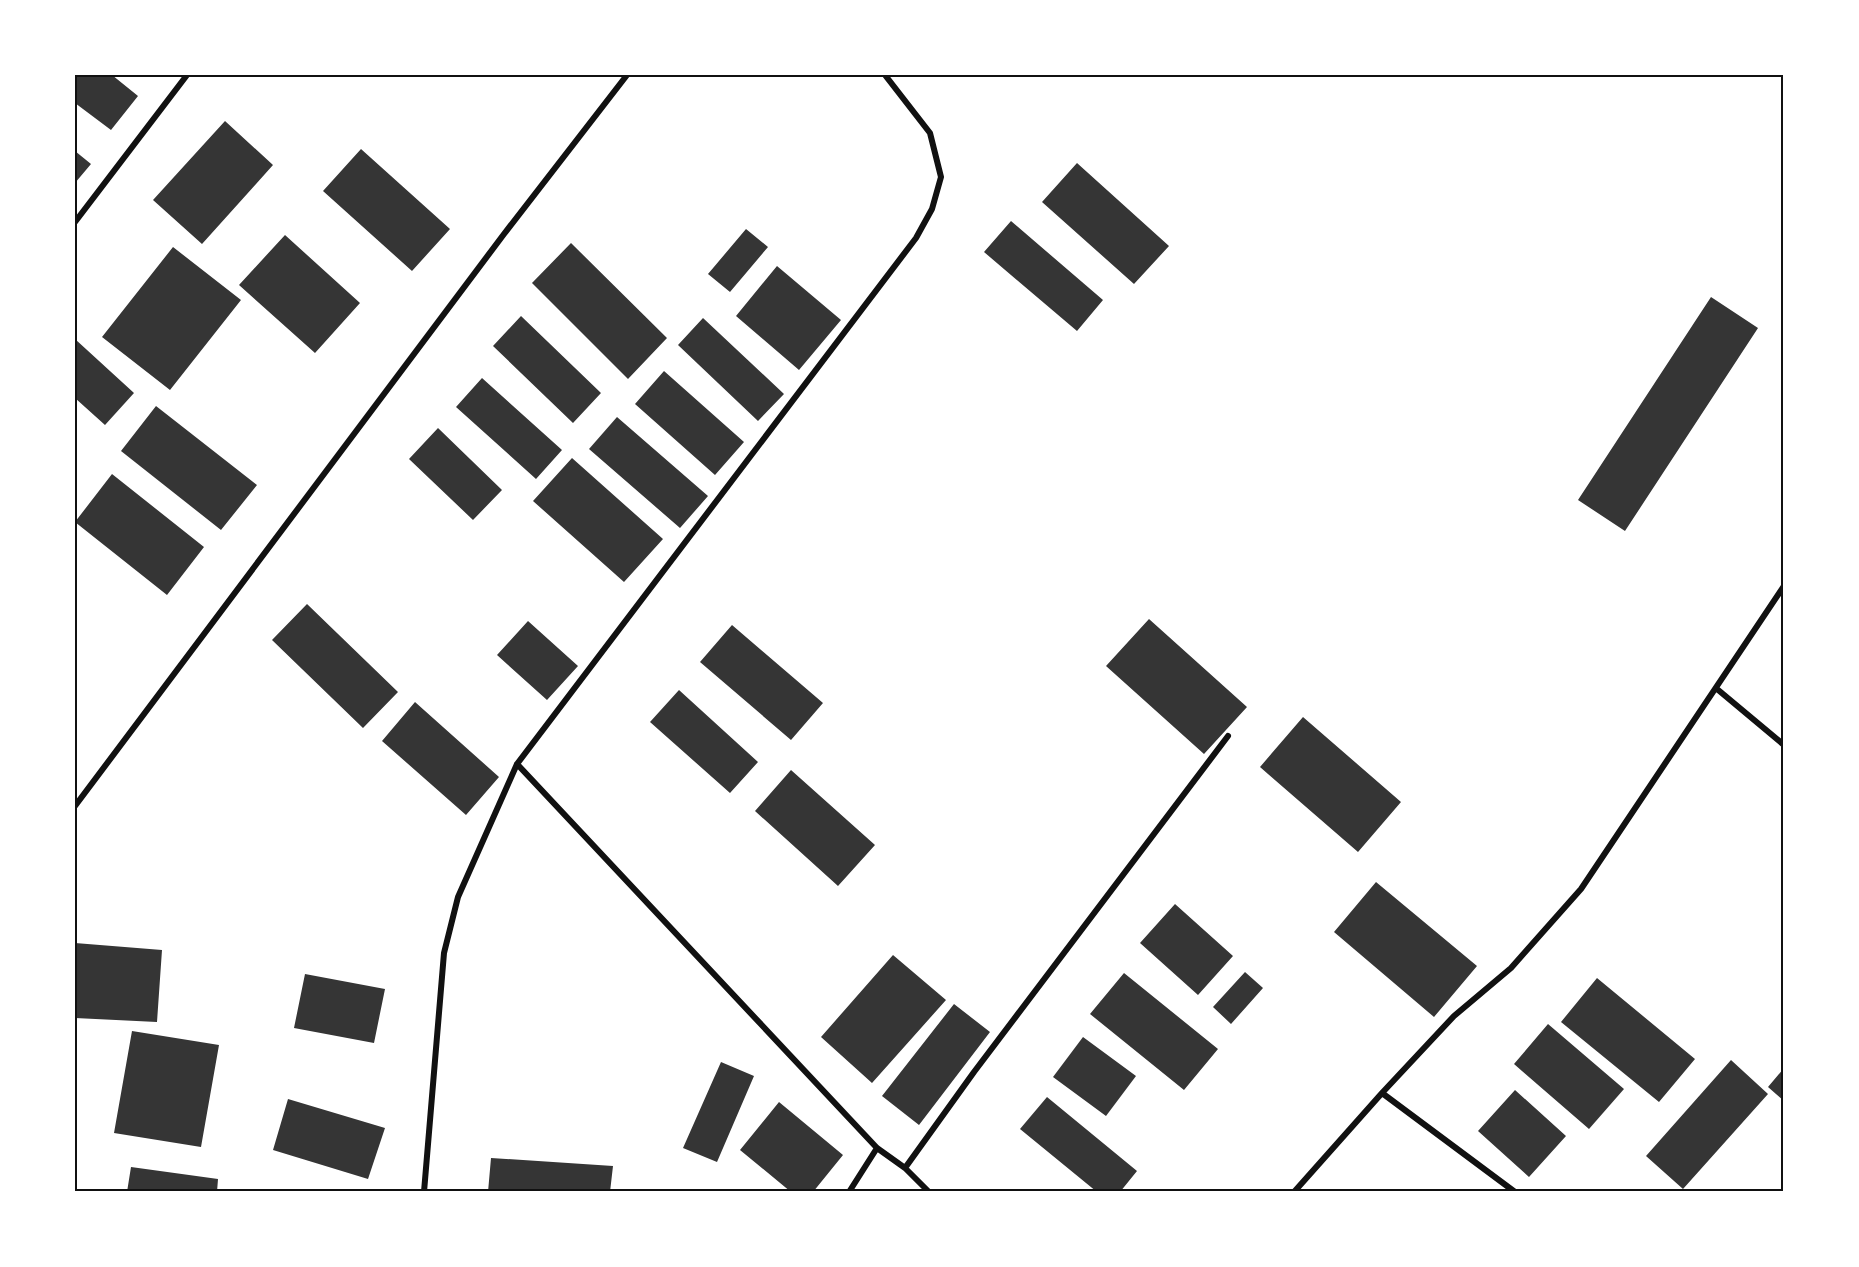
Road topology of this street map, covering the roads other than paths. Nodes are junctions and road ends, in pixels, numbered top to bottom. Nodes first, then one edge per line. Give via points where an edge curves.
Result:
1 (187, 75) edge
2 (627, 75) edge
3 (885, 75) edge
4 (75, 222) edge
5 (1784, 586) edge
6 (1717, 689) junction
7 (1227, 736) dead end
8 (1784, 745) edge
9 (517, 764) junction
10 (75, 806) edge
11 (1382, 1093) junction
12 (877, 1148) junction
13 (905, 1168) junction
14 (424, 1192) edge
15 (849, 1192) edge
16 (929, 1192) edge
17 (1294, 1192) edge
18 (1515, 1192) edge

1 - 4 street
2 - 10 street
3 - 9 street via 930,133 941,177 932,210 909,248
5 - 6 street
6 - 8 street
6 - 11 street via 1581,890 1511,968 1454,1016
7 - 13 street
9 - 12 street
9 - 14 street via 458,897 444,953
11 - 17 street
11 - 18 street
12 - 13 street
12 - 15 street
13 - 16 street

